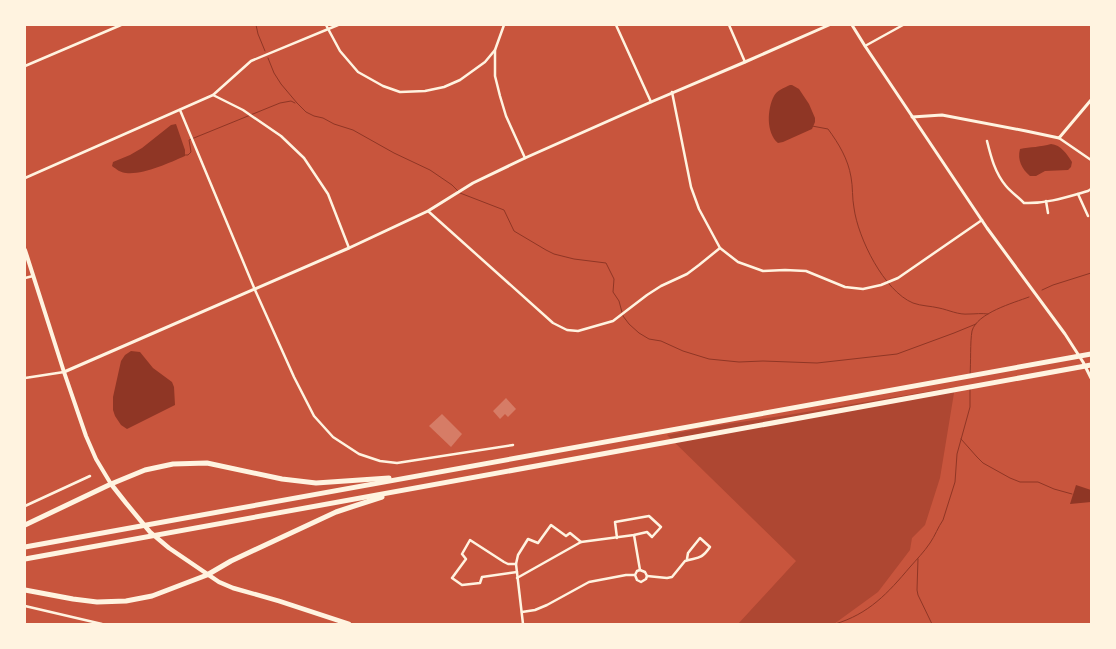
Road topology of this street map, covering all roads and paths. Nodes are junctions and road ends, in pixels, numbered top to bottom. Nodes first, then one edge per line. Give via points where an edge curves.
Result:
1 (121, 25) edge
2 (326, 25) edge
3 (338, 25) edge
4 (504, 25) edge
5 (616, 25) edge
6 (729, 25) edge
7 (829, 25) edge
8 (852, 25) edge
9 (902, 25) edge
10 (328, 30) junction
11 (865, 46) junction
12 (495, 50) junction
13 (745, 62) junction
14 (25, 66) edge
15 (672, 92) junction
16 (213, 95) junction
17 (1091, 100) edge
18 (651, 102) junction
19 (180, 110) junction
20 (912, 117) junction
21 (1058, 138) junction
22 (987, 141) dead end
23 (525, 158) junction
24 (1091, 160) edge
25 (25, 178) edge
26 (1091, 189) edge
27 (1078, 194) junction
28 (1046, 201) junction
29 (428, 211) junction
30 (1048, 213) dead end
31 (1088, 216) dead end
32 (982, 220) junction
33 (349, 248) junction
34 (720, 248) junction
35 (25, 250) edge
36 (33, 276) junction
37 (25, 278) edge
38 (255, 290) junction
39 (1091, 354) edge
40 (1091, 366) edge
41 (64, 372) junction
42 (25, 378) edge
43 (1091, 378) edge
44 (513, 445) dead end
45 (90, 476) dead end
46 (417, 476) junction
47 (111, 484) junction
48 (404, 491) junction
49 (25, 506) edge
50 (25, 525) edge
51 (634, 535) junction
52 (617, 538) junction
53 (581, 542) junction
54 (25, 547) edge
55 (25, 559) edge
56 (687, 559) junction
57 (516, 564) junction
58 (640, 570) junction
59 (516, 572) junction
60 (207, 575) junction
61 (635, 575) junction
62 (647, 576) junction
63 (517, 578) junction
64 (25, 590) edge
65 (25, 606) edge
66 (522, 612) junction
67 (91, 623) edge
68 (102, 624) edge
69 (349, 624) edge
70 (523, 624) edge

1 - 14 street
2 - 10 street
3 - 10 street
4 - 12 street
5 - 18 street
6 - 13 street
7 - 13 street
8 - 11 street
9 - 11 street
10 - 12 street via 358,72 400,92 425,91 460,80 485,62
10 - 16 street via 251,62
11 - 20 street
12 - 23 street via 495,76 500,96
13 - 15 street
15 - 18 street
15 - 34 street via 691,187
16 - 19 street
16 - 33 street via 243,110 281,136 304,158 328,194
17 - 21 street
18 - 23 street
19 - 25 street
19 - 38 street
20 - 21 street via 942,115
20 - 32 street
21 - 24 street
22 - 28 street via 997,173 1005,185 1024,203
23 - 29 street via 472,183
26 - 27 street
27 - 28 street
27 - 31 street
28 - 30 street
29 - 33 street
29 - 34 street via 553,323 566,330 578,331 613,321 661,286 699,266
32 - 34 street via 898,278 862,290 845,288 806,272 763,271 738,262
32 - 43 street via 1065,334
33 - 38 street
35 - 36 main road
36 - 37 street
36 - 41 main road
38 - 41 street
38 - 44 street via 314,416 334,437 359,454 396,462
39 - 46 highway
40 - 48 highway
41 - 42 street
41 - 47 main road via 86,436
45 - 49 street
46 - 47 highway via 316,483 208,463 173,464 145,470
46 - 54 highway
47 - 50 highway
47 - 60 main road via 150,532
48 - 55 highway
48 - 60 highway via 336,512
51 - 52 street
51 - 52 street via 647,532 652,537 661,527 649,516 615,522
51 - 58 street
52 - 53 street
53 - 57 street via 551,525 538,544 528,539
53 - 63 street
56 - 56 street via 696,559 710,547 700,538 688,552
56 - 62 street via 672,577
57 - 59 street
57 - 59 street via 504,562 470,540 462,554 466,559 452,578 462,585 480,582 482,577
58 - 61 street
58 - 62 street
59 - 63 street
60 - 64 highway via 152,596 126,601 97,602
60 - 69 main road via 232,588
61 - 62 street via 640,582
61 - 66 street via 589,582 547,605
63 - 66 street
65 - 67 street
66 - 70 street
67 - 68 street

